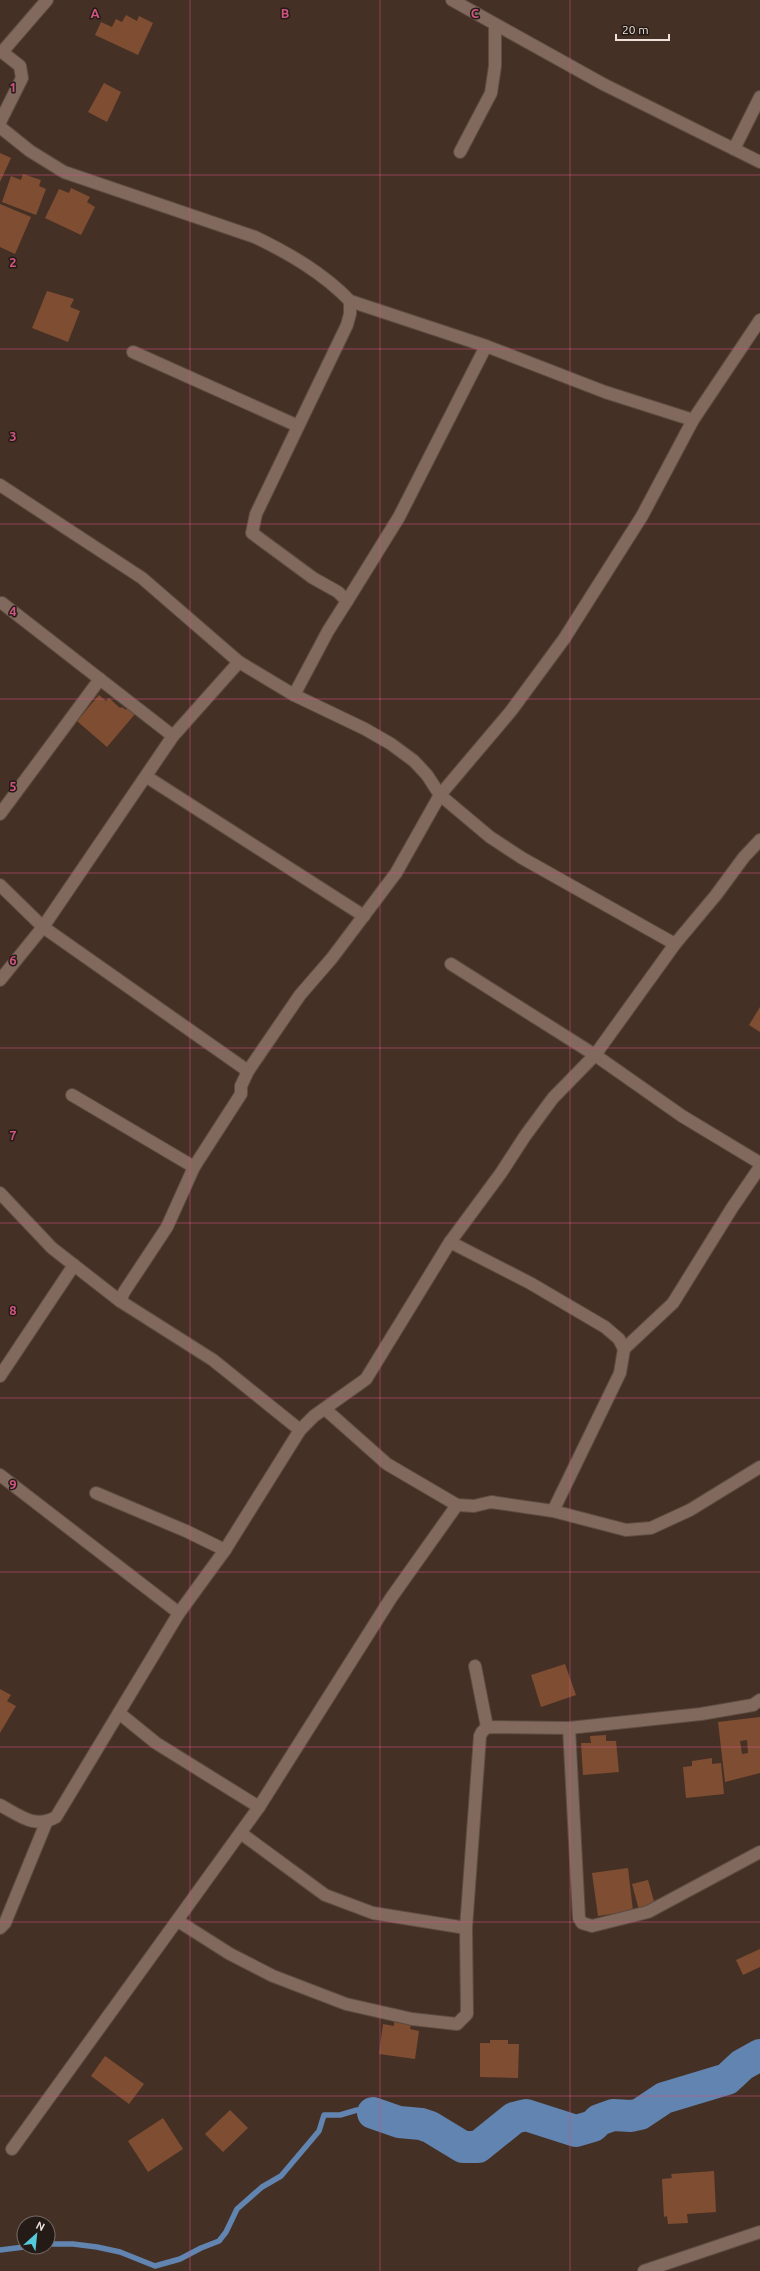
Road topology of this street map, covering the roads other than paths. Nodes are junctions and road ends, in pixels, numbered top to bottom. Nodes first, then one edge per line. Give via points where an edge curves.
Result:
1 (47, 0) edge
2 (452, 0) edge
3 (495, 24) junction
4 (1, 52) edge
5 (760, 97) edge
6 (0, 122) edge
7 (0, 127) edge
8 (734, 149) junction
9 (460, 152) dead end
10 (760, 162) edge
11 (350, 301) junction
12 (760, 320) edge
13 (486, 346) junction
14 (133, 352) dead end
15 (693, 420) junction
16 (298, 426) junction
17 (0, 485) edge
18 (347, 601) junction
19 (2, 603) dead end
20 (239, 662) junction
21 (100, 679) junction
22 (294, 695) junction
23 (173, 736) junction
24 (147, 777) junction
25 (440, 795) junction
26 (0, 814) edge
27 (760, 840) edge
28 (0, 885) edge
29 (364, 916) junction
30 (43, 927) junction
31 (675, 944) junction
32 (451, 964) dead end
33 (0, 980) edge
34 (595, 1055) junction
35 (248, 1071) junction
36 (72, 1095) dead end
37 (760, 1163) edge
38 (194, 1167) junction
39 (760, 1167) edge
40 (0, 1194) edge
41 (450, 1242) junction
42 (74, 1265) junction
43 (120, 1302) junction
44 (624, 1349) junction
45 (0, 1376) edge
46 (325, 1409) junction
47 (300, 1430) junction
48 (760, 1467) edge
49 (0, 1475) edge
50 (96, 1493) dead end
51 (457, 1505) junction
52 (553, 1511) junction
53 (225, 1550) junction
54 (179, 1613) junction
55 (475, 1666) dead end
56 (760, 1700) edge
57 (119, 1713) junction
58 (487, 1727) junction
59 (569, 1728) junction
60 (0, 1805) edge
61 (259, 1807) junction
62 (46, 1823) junction
63 (242, 1834) junction
64 (760, 1852) edge
65 (178, 1921) junction
66 (0, 1928) edge
67 (466, 1928) junction
68 (12, 2149) dead end
69 (760, 2232) edge
70 (644, 2271) edge

1 - 4 street
2 - 3 street
3 - 8 street via 603,84
3 - 9 street via 495,66 491,94
4 - 6 street via 20,66 22,78
5 - 8 street
7 - 11 street via 30,151 64,172 256,237 282,250 328,280
8 - 10 street
11 - 13 street
11 - 16 street via 347,325
12 - 15 street
13 - 15 street via 605,392
13 - 18 street via 399,517
14 - 16 street
15 - 25 street via 642,516 564,639 510,711
16 - 18 street via 256,514 252,533 313,578 338,592
17 - 20 street via 142,578
18 - 22 street
19 - 21 street
20 - 22 street
20 - 23 street
21 - 23 street
21 - 26 street
22 - 25 street via 392,744 427,774
23 - 24 street
24 - 29 street
24 - 30 street
25 - 29 street via 396,873
25 - 31 street via 490,838
27 - 31 street
28 - 30 street
29 - 35 street via 300,995
30 - 33 street
30 - 35 street
31 - 34 street
32 - 34 street
34 - 37 street via 682,1116
34 - 41 street via 553,1098
35 - 38 street via 241,1086 241,1094
36 - 38 street
38 - 43 street via 167,1227
39 - 44 street via 673,1303
40 - 42 street via 52,1248
41 - 44 street via 530,1283 605,1327 619,1339
41 - 46 street via 366,1379
42 - 43 street
42 - 45 street
43 - 47 street via 213,1360
44 - 52 street via 620,1373
46 - 47 street
46 - 51 street via 387,1464
47 - 53 street
48 - 52 street via 690,1510 651,1528 626,1530
49 - 54 street
50 - 53 street
51 - 52 street via 474,1506 491,1502
51 - 61 street via 391,1598
53 - 54 street
54 - 57 street
55 - 58 street
56 - 59 street via 752,1705 701,1714
57 - 61 street via 156,1743
57 - 62 street via 56,1817
58 - 59 street
58 - 67 street via 480,1736
59 - 64 street via 579,1918 582,1923 592,1926 648,1912
60 - 62 street via 24,1818
61 - 63 street
62 - 66 street
63 - 65 street
63 - 67 street via 326,1895 373,1913
65 - 67 street via 230,1954 274,1976 346,2004 449,2025 457,2024 467,2014
65 - 68 street
69 - 70 street

